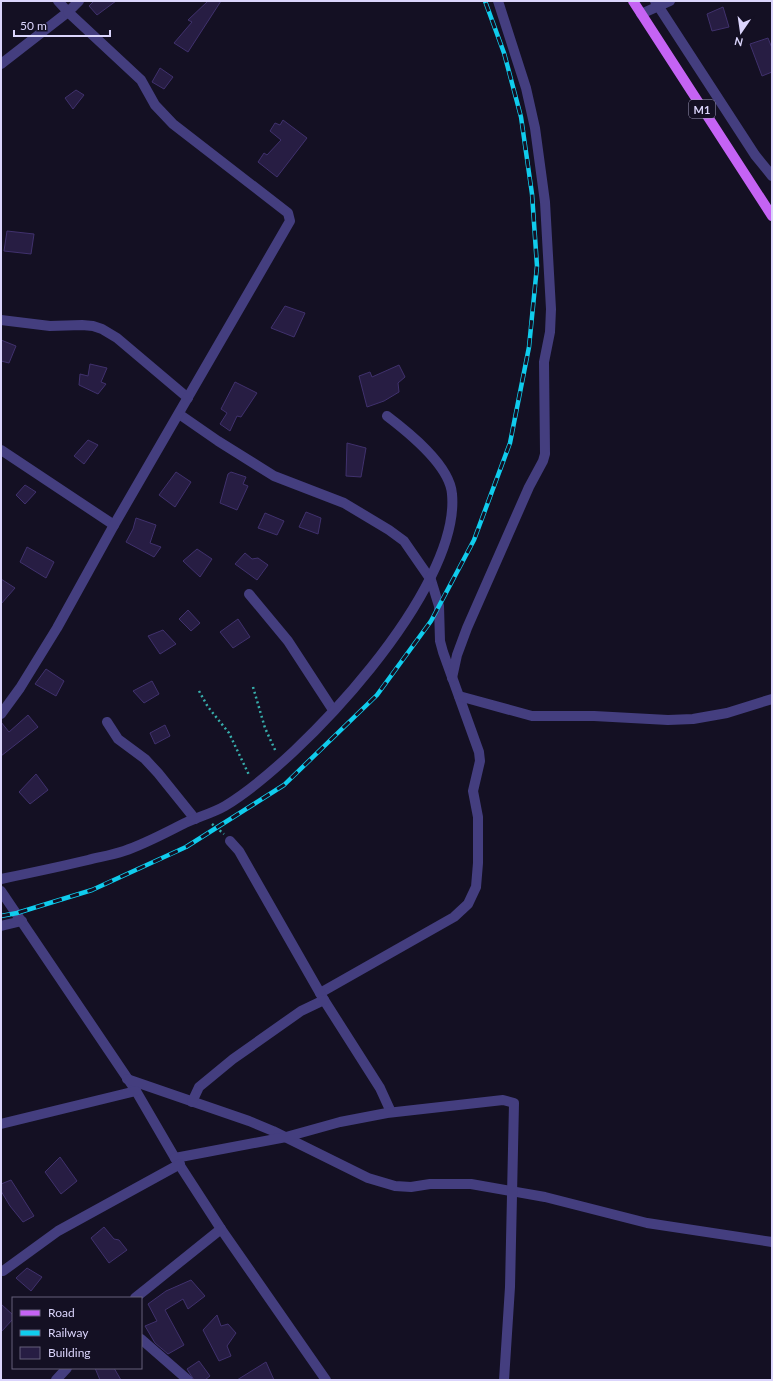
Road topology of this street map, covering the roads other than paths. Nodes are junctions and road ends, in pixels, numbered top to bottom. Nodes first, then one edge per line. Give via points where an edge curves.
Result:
1 (58, 1) edge
2 (79, 1) edge
3 (498, 1) edge
4 (633, 1) edge
5 (670, 1) edge
6 (657, 4) edge
7 (68, 12) junction
8 (641, 14) junction
9 (1, 64) edge
10 (772, 176) edge
11 (772, 216) edge
12 (1, 320) edge
13 (188, 398) junction
14 (179, 414) junction
15 (387, 416) dead end
16 (1, 450) edge
17 (114, 526) junction
18 (431, 580) junction
19 (249, 594) dead end
20 (452, 678) junction
21 (459, 696) junction
22 (772, 699) edge
23 (333, 710) junction
24 (1, 714) edge
25 (107, 722) dead end
26 (199, 818) junction
27 (230, 841) road end
28 (1, 879) edge
29 (1, 891) edge
30 (22, 921) junction
31 (1, 926) edge
32 (322, 996) junction
33 (127, 1079) junction
34 (136, 1091) junction
35 (192, 1102) junction
36 (391, 1112) junction
37 (1, 1124) edge
38 (286, 1137) junction
39 (178, 1161) junction
40 (514, 1191) junction
41 (221, 1228) junction
42 (772, 1242) edge
43 (3, 1271) dead end
44 (136, 1297) edge
45 (142, 1340) edge
46 (67, 1369) edge
47 (56, 1380) edge
48 (188, 1380) edge
49 (326, 1380) edge
50 (504, 1380) edge

1 - 7 street
2 - 7 street
3 - 20 street via 536,128 545,202 551,309 550,332 544,362 545,454 466,628
4 - 8 main road, M1
5 - 6 street
6 - 8 street
6 - 10 street via 755,155
7 - 9 street
7 - 13 street via 141,80 155,105 173,124 290,217 286,231
8 - 11 main road, M1
12 - 13 street via 50,326 87,325 102,329 117,338
13 - 14 street
14 - 17 street
14 - 18 street via 274,476 332,497 389,530 408,545
15 - 18 street via 426,451 445,473 451,486 449,523 444,546
16 - 17 street
17 - 24 street via 57,628
18 - 20 street via 439,606 440,641
18 - 23 street via 397,634
19 - 23 street via 288,641
20 - 21 street
21 - 22 street via 532,716 668,720 727,713
21 - 32 street via 480,761 472,791 478,817 478,863 476,886 468,904 454,917
23 - 26 street via 312,733 254,784 226,805
25 - 26 street via 118,739 145,759
26 - 28 street via 123,852
27 - 32 street via 239,851
29 - 30 street
30 - 31 street
30 - 33 street
32 - 35 street via 233,1059 199,1087
32 - 36 street via 354,1044
33 - 34 street
33 - 35 street
34 - 37 street
34 - 39 street
35 - 38 street via 249,1121
36 - 38 street via 340,1122
36 - 40 street via 503,1100 514,1103
38 - 39 street
38 - 40 street via 368,1178 395,1186 458,1183
39 - 41 street
39 - 43 street via 54,1234
40 - 42 street via 647,1223
40 - 50 street
41 - 44 street
41 - 49 street
45 - 48 street
46 - 47 street

